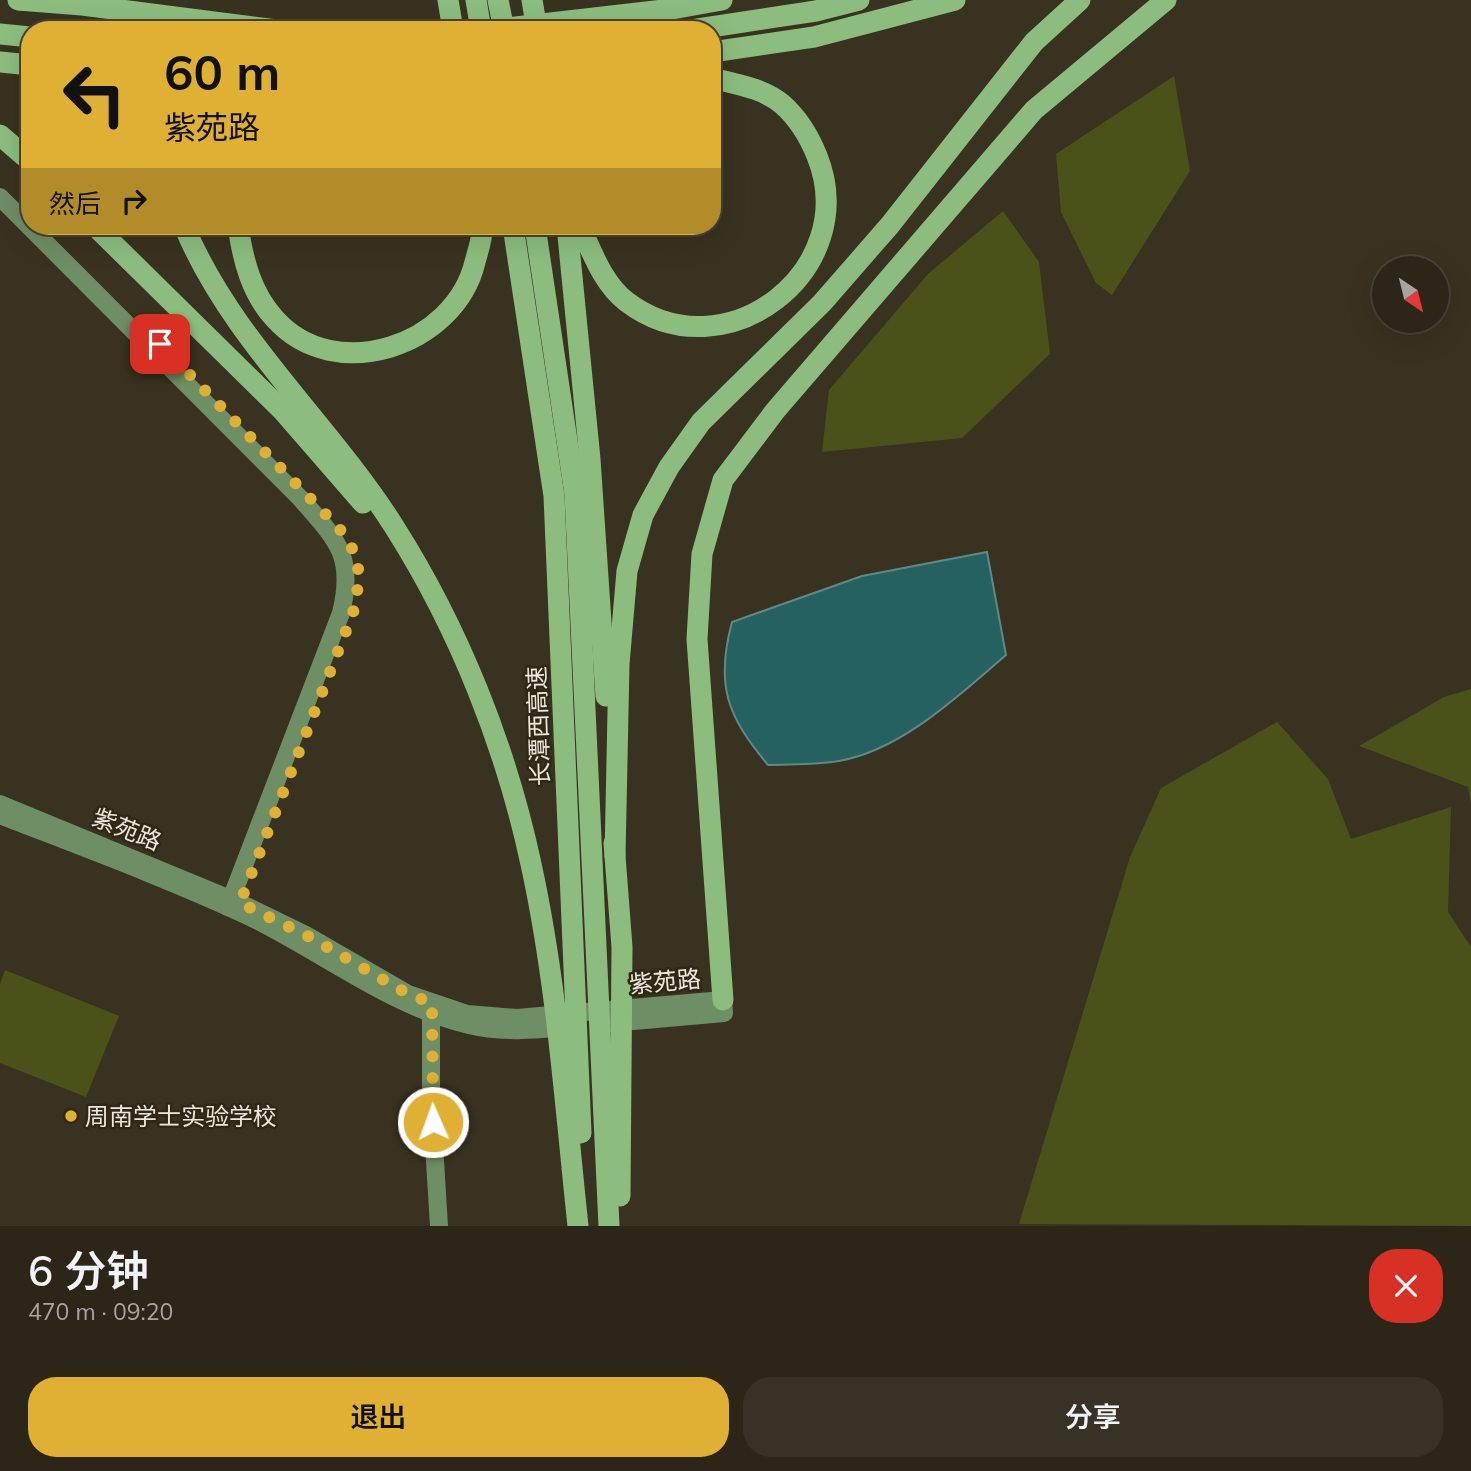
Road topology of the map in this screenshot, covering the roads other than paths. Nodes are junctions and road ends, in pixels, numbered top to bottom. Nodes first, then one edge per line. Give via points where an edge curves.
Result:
1 (18, 0) edge
2 (56, 0) edge
3 (190, 0) edge
4 (447, 0) edge
5 (476, 0) edge
6 (498, 0) edge
7 (532, 0) edge
8 (676, 0) edge
9 (722, 0) edge
10 (859, 0) edge
11 (955, 0) edge
12 (1080, 0) edge
13 (1166, 0) edge
14 (82, 5) junction
15 (631, 14) junction
16 (182, 21) edge
17 (207, 21) edge
18 (451, 21) edge
19 (480, 21) edge
20 (502, 21) edge
21 (536, 21) edge
22 (569, 21) edge
23 (721, 25) edge
24 (0, 34) edge
25 (21, 36) edge
26 (721, 51) edge
27 (0, 62) edge
28 (21, 64) edge
29 (721, 80) edge
30 (0, 135) edge
31 (21, 153) edge
32 (0, 183) edge
33 (0, 197) edge
34 (21, 204) edge
35 (21, 218) edge
36 (38, 235) edge
37 (52, 235) edge
38 (104, 235) edge
39 (188, 235) edge
40 (238, 235) edge
41 (480, 235) edge
42 (514, 235) edge
43 (537, 235) edge
44 (568, 235) edge
45 (584, 235) edge
46 (431, 592) junction
47 (0, 804) edge
48 (0, 815) edge
49 (615, 856) junction
50 (234, 905) junction
51 (723, 1000) joint
52 (435, 1010) junction
53 (439, 1226) edge
54 (446, 1226) edge
55 (578, 1226) edge
56 (585, 1226) edge
57 (608, 1226) edge
58 (619, 1226) edge

1 - 14 highway
2 - 14 highway
3 - 16 highway
4 - 18 highway
5 - 19 highway
6 - 20 highway
7 - 21 highway
8 - 15 highway
9 - 15 highway
10 - 23 highway
11 - 26 highway via 814,37
12 - 49 highway via 1034,42 890,225 822,303 701,422 669,467 643,515 628,571 619,664
13 - 51 highway via 1034,110 775,411 723,480 702,554 697,639
14 - 17 highway
15 - 22 highway
24 - 25 highway
27 - 28 highway
29 - 45 highway via 752,88 781,103 808,133 824,174 826,222 811,261 783,297 743,320 697,328 659,321 625,301 602,274
30 - 31 highway
32 - 34 street
33 - 35 street
36 - 50 street via 301,499 329,530 344,558 348,582 341,613
37 - 50 street via 310,495 353,550 360,576 353,613
38 - 46 highway via 337,470
39 - 46 highway via 227,308 345,455 396,529
40 - 41 highway via 253,287 275,320 302,340 340,354 396,346 420,336 451,312 472,277
42 - 56 highway, 长潭西高速 via 554,496
43 - 57 highway, 长潭西高速 via 575,494
44 - 49 highway via 590,459
46 - 55 highway via 479,694 531,863 552,980
47 - 50 street, 紫苑路
48 - 50 street, 紫苑路
49 - 58 highway via 622,947
50 - 52 street, 紫苑路 via 400,1000
51 - 52 street, 紫苑路 via 724,1013 518,1025 470,1026
52 - 53 street via 431,1096
52 - 54 street

